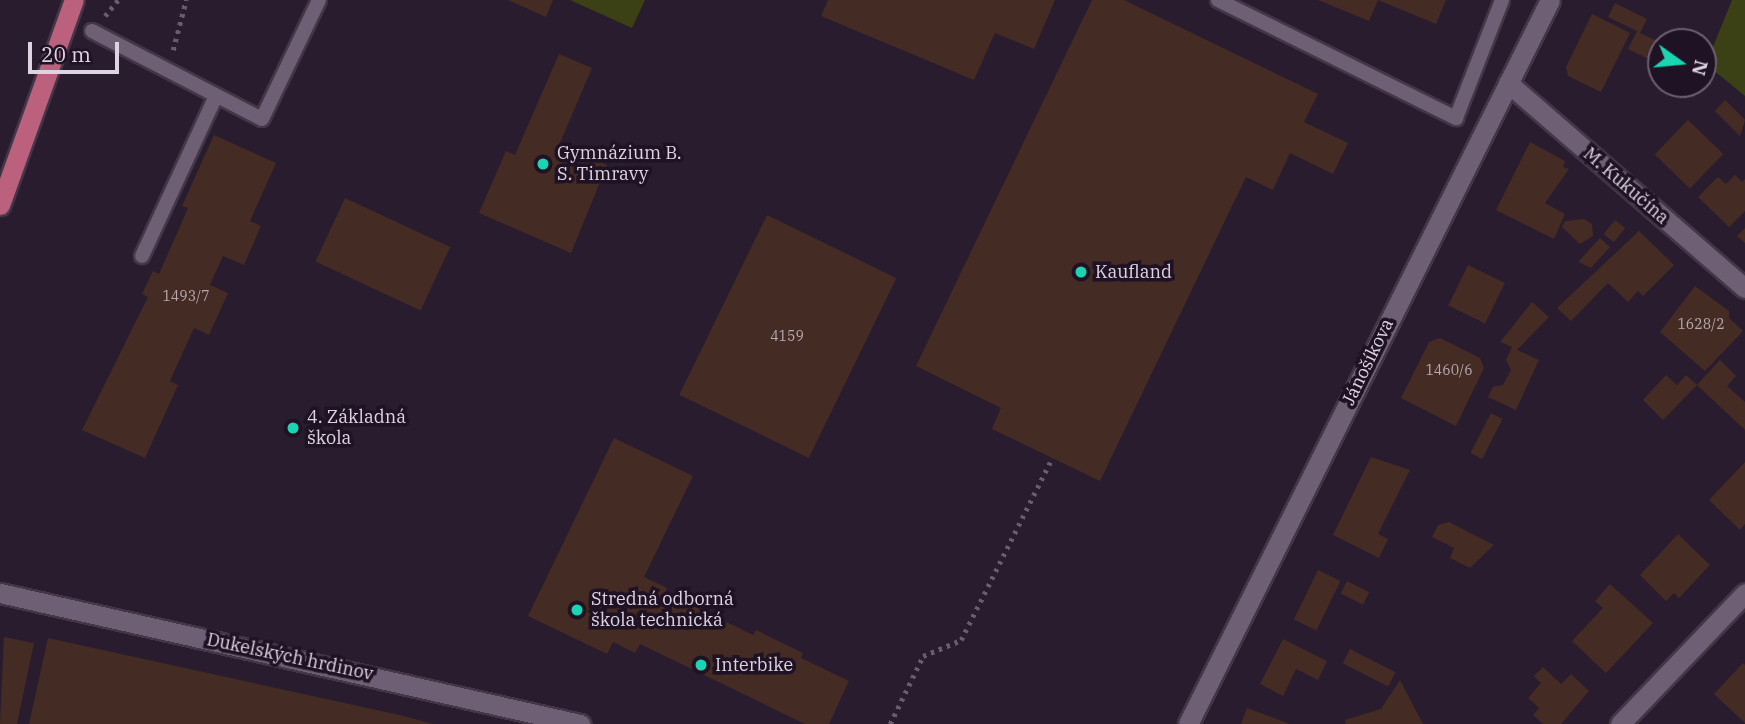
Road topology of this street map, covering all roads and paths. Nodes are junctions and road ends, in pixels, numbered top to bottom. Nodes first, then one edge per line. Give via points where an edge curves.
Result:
1 (74, 0) edge
2 (186, 0) edge
3 (318, 0) edge
4 (1218, 0) edge
5 (1502, 0) edge
6 (1550, 0) edge
7 (92, 31) dead end
8 (168, 72) junction
9 (1508, 83) junction
10 (216, 96) junction
11 (0, 205) edge
12 (142, 256) dead end
13 (1745, 288) edge
14 (1052, 458) dead end
15 (0, 593) edge
16 (1745, 593) edge
17 (580, 724) edge
18 (890, 724) edge
19 (1188, 724) edge
20 (1620, 724) edge

1 - 11 main road
2 - 8 path
3 - 10 lane via 262,119
4 - 5 lane via 1456,118
6 - 9 street, Jánošíkova
7 - 8 lane
8 - 10 lane
9 - 13 street, M. Kukučína
9 - 19 street, Jánošíkova
10 - 12 lane
14 - 18 path via 961,640 923,656
15 - 17 street, Dukelských hrdinov
16 - 20 street

